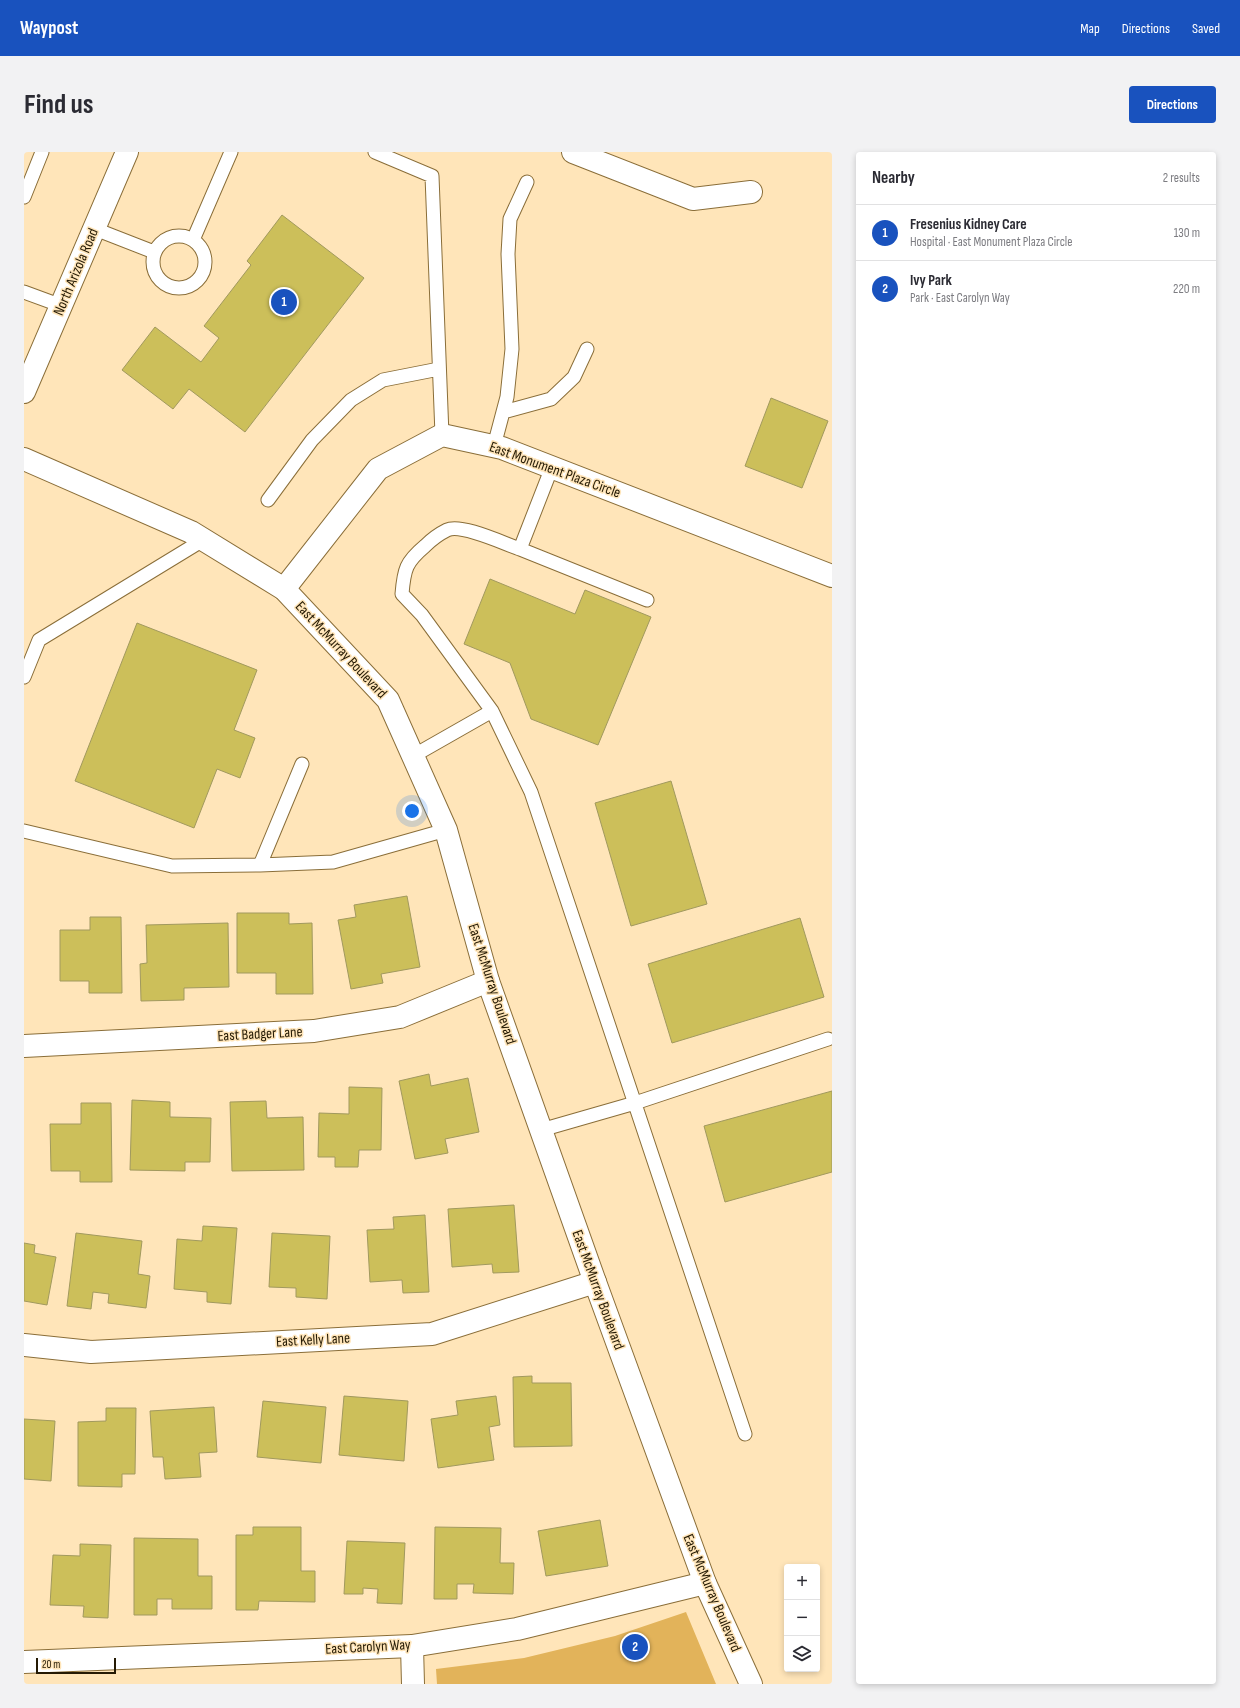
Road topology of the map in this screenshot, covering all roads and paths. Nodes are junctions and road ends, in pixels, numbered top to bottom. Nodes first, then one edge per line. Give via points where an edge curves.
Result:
1 (42, 152) edge
2 (127, 152) edge
3 (230, 152) edge
4 (375, 152) edge
5 (573, 152) edge
6 (527, 182) dead end
7 (751, 192) dead end
8 (24, 197) edge
9 (95, 229) junction
10 (193, 240) junction
11 (154, 252) junction
12 (24, 292) edge
13 (62, 306) junction
14 (587, 349) dead end
15 (439, 368) junction
16 (24, 392) edge
17 (503, 412) junction
18 (442, 435) junction
19 (494, 446) junction
20 (24, 459) edge
21 (552, 467) junction
22 (268, 500) dead end
23 (203, 540) junction
24 (520, 549) junction
25 (832, 576) edge
26 (284, 589) junction
27 (647, 600) dead end
28 (24, 677) edge
29 (492, 711) junction
30 (413, 756) junction
31 (302, 764) dead end
32 (446, 830) junction
33 (24, 831) edge
34 (260, 865) junction
35 (488, 981) junction
36 (828, 1039) dead end
37 (24, 1046) edge
38 (635, 1103) junction
39 (541, 1130) junction
40 (595, 1282) junction
41 (24, 1345) edge
42 (745, 1434) dead end
43 (705, 1583) junction
44 (412, 1646) junction
45 (24, 1662) edge
46 (413, 1684) edge
47 (751, 1684) edge

1 - 8 lane
2 - 9 street, North Arizola Road
3 - 10 lane
4 - 15 lane via 432,176
5 - 7 street via 693,199
6 - 17 lane via 510,219 508,236 512,350
9 - 11 lane
9 - 13 street, North Arizola Road
10 - 11 lane via 186,237 170,237
10 - 11 lane via 204,254 203,272 198,280 182,288 173,288 158,278 152,261
12 - 13 lane
13 - 16 street, North Arizola Road
14 - 17 lane via 574,377 551,399
15 - 18 lane
15 - 22 lane via 384,380 351,400 312,440
17 - 19 lane
18 - 19 street, East Monument Plaza Circle
18 - 26 street via 378,468
19 - 21 street, East Monument Plaza Circle
20 - 23 street, East McMurray Boulevard via 191,532
21 - 24 lane
21 - 25 street, East Monument Plaza Circle
23 - 26 street, East McMurray Boulevard
23 - 28 lane via 39,640
24 - 27 lane
24 - 29 lane via 468,530 448,529 411,557 404,574 402,594 422,615
26 - 30 street, East McMurray Boulevard via 388,700
29 - 30 lane
29 - 38 lane via 531,792
30 - 32 street, East McMurray Boulevard
31 - 34 lane
32 - 34 lane via 333,862
32 - 35 street, East McMurray Boulevard
33 - 34 lane via 172,866
35 - 37 street, East Badger Lane via 400,1017 314,1031
35 - 39 street, East McMurray Boulevard
36 - 38 lane
38 - 39 lane
38 - 42 lane
39 - 40 street, East McMurray Boulevard
40 - 41 street, East Kelly Lane via 432,1334 91,1352
40 - 43 street, East McMurray Boulevard
43 - 44 street, East Carolyn Way via 517,1629
43 - 47 street, East McMurray Boulevard
44 - 45 street, East Carolyn Way
44 - 46 street

